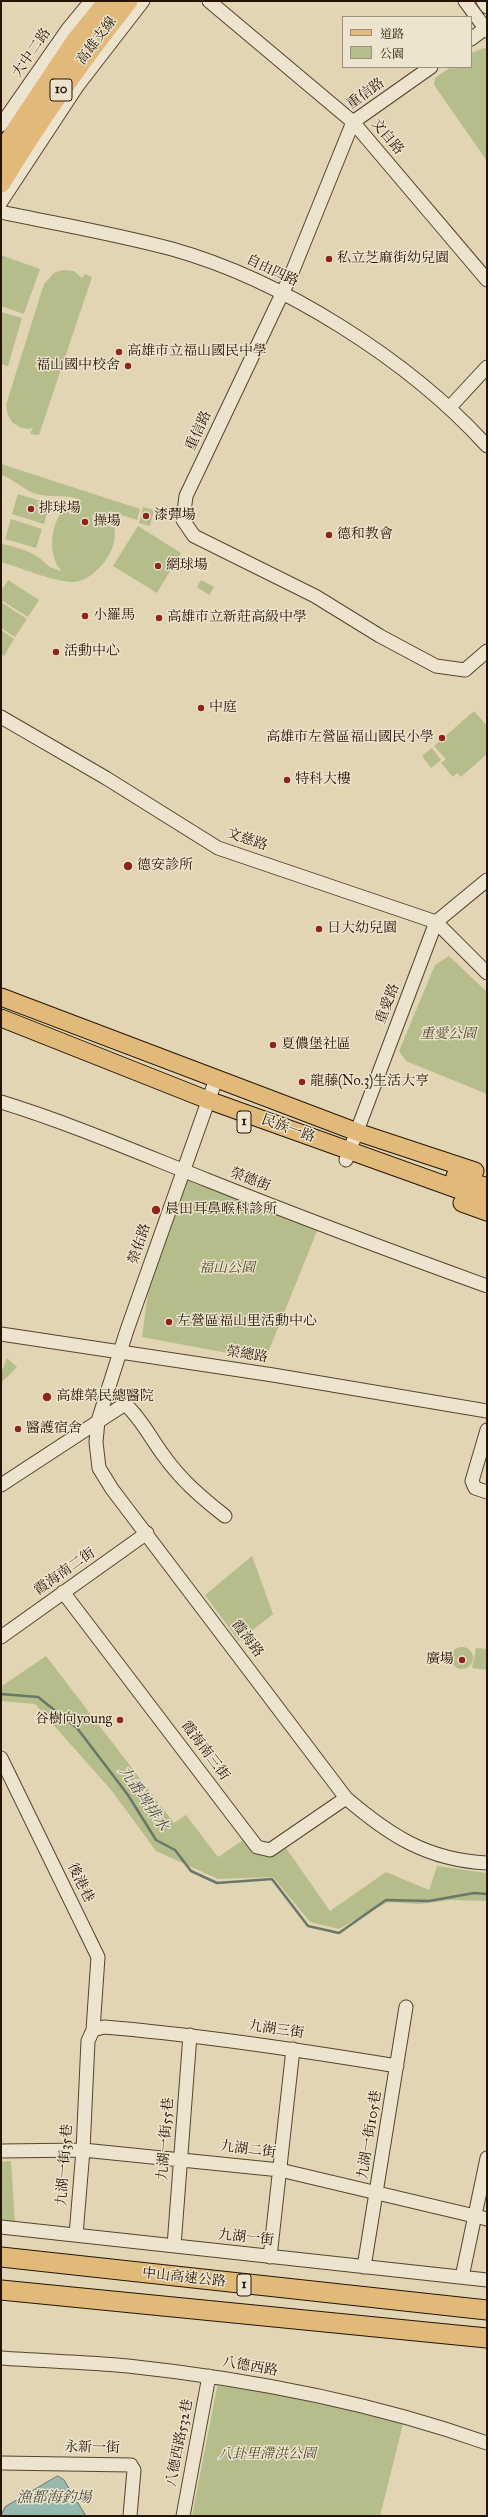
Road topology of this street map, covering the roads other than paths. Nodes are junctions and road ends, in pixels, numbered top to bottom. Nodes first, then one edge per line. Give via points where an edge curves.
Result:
1 (91, 1) edge
2 (95, 1) edge
3 (108, 1) edge
4 (128, 1) edge
5 (143, 1) edge
6 (209, 1) edge
7 (465, 1) edge
8 (483, 1) edge
9 (487, 7) edge
10 (486, 29) edge
11 (472, 38) edge
12 (430, 68) edge
13 (353, 122) junction
14 (1, 125) edge
15 (1, 142) edge
16 (1, 153) edge
17 (1, 183) edge
18 (1, 202) edge
19 (1, 212) edge
20 (487, 280) edge
21 (282, 293) junction
22 (487, 367) edge
23 (450, 407) junction
24 (487, 446) edge
25 (487, 651) edge
26 (1, 717) edge
27 (487, 880) edge
28 (436, 922) junction
29 (487, 973) edge
30 (1, 997) edge
31 (1, 1006) edge
32 (1, 1018) edge
33 (1, 1031) edge
34 (210, 1094) junction
35 (1, 1102) edge
36 (351, 1147) junction
37 (183, 1170) junction
38 (487, 1175) edge
39 (487, 1187) edge
40 (487, 1200) edge
41 (487, 1212) edge
42 (487, 1286) edge
43 (1, 1334) edge
44 (120, 1351) junction
45 (487, 1411) edge
46 (98, 1421) junction
47 (487, 1430) edge
48 (1, 1485) edge
49 (487, 1492) edge
50 (225, 1516) dead end
51 (147, 1534) junction
52 (63, 1592) junction
53 (1, 1637) edge
54 (1, 1758) edge
55 (346, 1798) junction
56 (487, 1863) edge
57 (406, 2007) dead end
58 (93, 2030) junction
59 (190, 2035) junction
60 (294, 2049) junction
61 (397, 2066) junction
62 (85, 2098) joint
63 (83, 2150) junction
64 (1, 2151) edge
65 (487, 2158) edge
66 (181, 2159) junction
67 (280, 2170) junction
68 (377, 2191) junction
69 (474, 2215) junction
70 (487, 2219) edge
71 (1, 2227) edge
72 (76, 2235) junction
73 (174, 2246) junction
74 (270, 2257) junction
75 (1, 2258) edge
76 (364, 2267) junction
77 (462, 2277) junction
78 (487, 2280) edge
79 (1, 2290) edge
80 (487, 2310) edge
81 (487, 2338) edge
82 (1, 2358) edge
83 (209, 2376) junction
84 (487, 2443) edge
85 (1, 2463) edge
86 (130, 2516) edge
87 (183, 2516) edge

1 - 14 street, 大中二路 via 68,29
2 - 15 highway
3 - 16 highway, 高雄支線 / 10 via 75,42
4 - 17 highway, 高雄支線 / 10 via 84,57
5 - 18 street via 78,84
6 - 13 street, 文自路
7 - 10 street
8 - 9 street
10 - 11 street
12 - 13 street, 重信路
13 - 20 street, 文自路
13 - 21 street, 重信路
19 - 21 street, 自由四路 via 174,249 225,267
21 - 23 street, 自由四路 via 352,334
21 - 25 street, 重信路 via 186,496 184,525 194,536 315,596 380,636 436,666 465,670
22 - 23 street
23 - 24 street, 自由四路
26 - 28 street, 文慈路 via 106,778 218,848
27 - 28 street, 重愛路
28 - 29 street, 文慈路
28 - 36 street, 重愛路
30 - 34 main road, 民族一路 / 1 via 85,1027
31 - 34 main road, 民族一路 / 1
32 - 34 main road, 民族一路 / 1
33 - 34 main road, 民族一路 / 1
34 - 36 main road, 民族一路 / 1
34 - 37 street, 榮佑路
35 - 37 street, 榮德街 via 59,1121
36 - 38 main road, 民族一路 / 1
36 - 39 main road, 民族一路 / 1
36 - 40 main road, 民族一路 / 1
36 - 41 main road, 民族一路 / 1
37 - 42 street, 榮德街 via 334,1230
37 - 44 street, 榮佑路
43 - 44 street, 榮總路
44 - 45 street, 榮總路
44 - 46 street, 霞海路
46 - 48 street
46 - 50 street via 125,1404 193,1491
46 - 51 street, 霞海路 via 96,1442 99,1468
47 - 49 street via 472,1481 476,1488
51 - 52 street, 霞海南二街
51 - 55 street, 霞海路
52 - 53 street, 霞海南二街
52 - 55 street, 霞海南三街 via 258,1847 270,1850
54 - 58 street, 後港巷 via 98,1957
55 - 56 street, 霞海路 via 390,1834 413,1845 437,1855
57 - 61 street, 九湖一街105巷
58 - 59 street, 九湖三街 via 104,2027
58 - 62 street, 後港巷 via 88,2041
59 - 60 street, 九湖三街
59 - 66 street, 九湖一街55巷
60 - 61 street, 九湖三街
60 - 67 street
61 - 68 street, 九湖一街105巷
62 - 63 street, 九湖一街35巷
63 - 64 street, 九湖二街
63 - 66 street, 九湖二街
63 - 72 street, 九湖一街35巷
65 - 69 street
66 - 67 street, 九湖二街
66 - 73 street, 九湖一街55巷
67 - 68 street, 九湖二街
67 - 74 street
68 - 69 street, 九湖二街
68 - 76 street, 九湖一街105巷
69 - 70 street, 九湖二街
69 - 77 street
71 - 72 street, 九湖一街
72 - 73 street, 九湖一街
73 - 74 street, 九湖一街
74 - 76 street, 九湖一街
75 - 80 highway, 中山高速公路 / 1
76 - 77 street, 九湖一街
77 - 78 street, 九湖一街
79 - 81 highway, 中山高速公路 / 1
82 - 83 street, 八德西路 via 126,2366
83 - 84 street, 八德西路 via 338,2400 404,2416
83 - 87 street, 八德西路532巷
85 - 86 street, 永新一街 via 131,2465 134,2470

